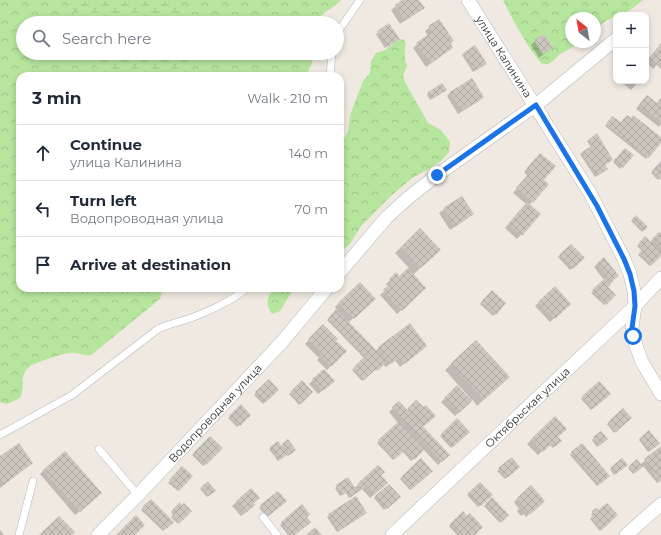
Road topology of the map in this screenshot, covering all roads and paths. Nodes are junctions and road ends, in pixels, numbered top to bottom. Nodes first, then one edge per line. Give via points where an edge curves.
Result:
1 (360, 0) edge
2 (468, 0) edge
3 (344, 23) edge
4 (613, 41) edge
5 (331, 60) edge
6 (330, 72) edge
7 (536, 105) junction
8 (344, 267) edge
9 (661, 278) edge
10 (242, 292) edge
11 (324, 292) edge
12 (635, 306) junction
13 (661, 394) edge
14 (1, 433) edge
15 (99, 449) dead end
16 (32, 481) dead end
17 (138, 495) junction
18 (661, 504) edge
19 (263, 517) dead end
20 (19, 535) edge
21 (98, 535) edge
22 (277, 535) edge
23 (392, 535) edge
24 (626, 535) edge

1 - 3 lane
2 - 7 street, улица Калинина
4 - 7 street
5 - 6 lane
7 - 8 street via 408,198
7 - 12 street, улица Калинина via 597,206 621,252 633,283
9 - 12 street, Октябрьская улица
10 - 14 lane via 212,309 158,329 72,395
11 - 17 street, Водопроводная улица via 281,343
12 - 13 street, улица Калинина via 632,328 635,344 642,362
12 - 23 street, Октябрьская улица
15 - 17 lane
16 - 20 lane
17 - 21 street, Водопроводная улица
18 - 24 street
19 - 22 lane

